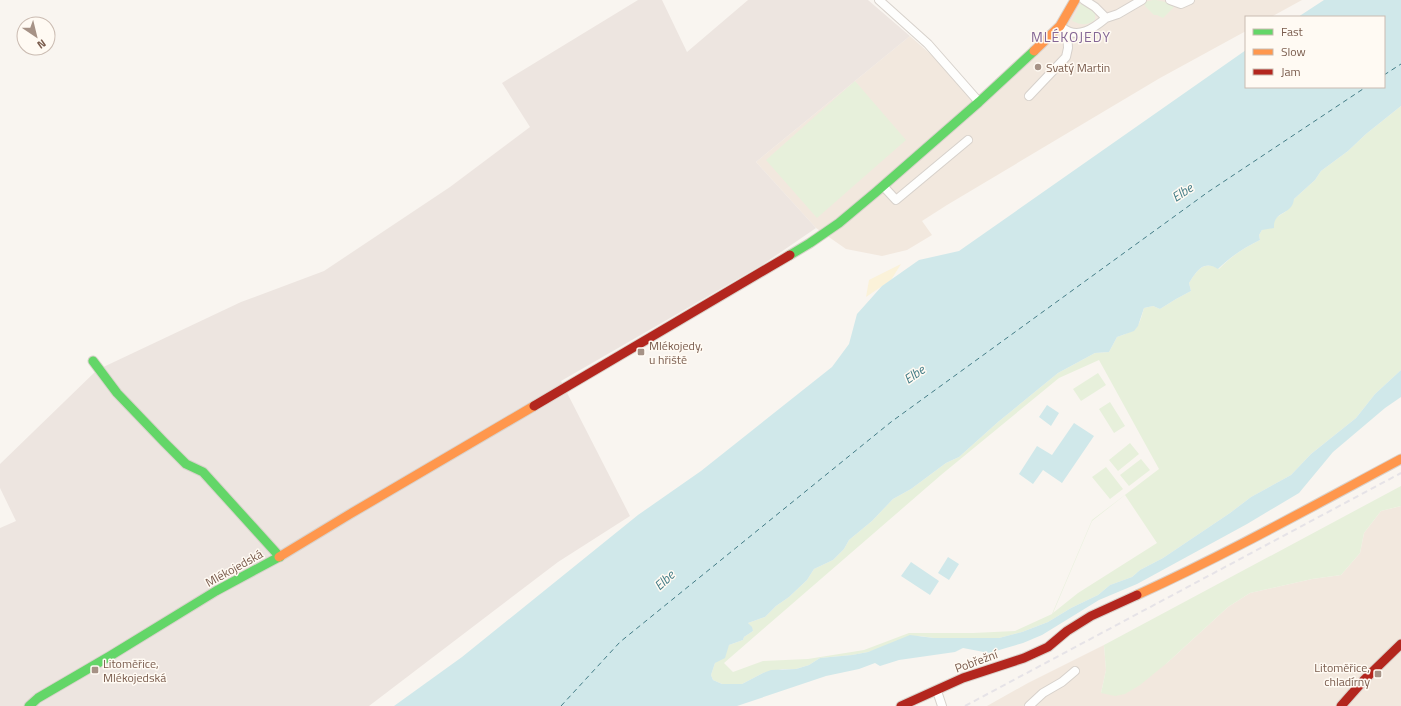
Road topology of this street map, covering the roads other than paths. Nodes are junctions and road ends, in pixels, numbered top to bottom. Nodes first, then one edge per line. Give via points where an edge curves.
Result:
1 (879, 0) edge
2 (1075, 0) edge
3 (1142, 0) edge
4 (1170, 0) edge
5 (1190, 0) edge
6 (1089, 1) edge
7 (1106, 18) junction
8 (1063, 28) junction
9 (1029, 96) dead end
10 (979, 102) junction
11 (968, 140) dead end
12 (883, 186) junction
13 (93, 361) dead end
14 (1401, 459) edge
15 (280, 557) junction
16 (1401, 644) edge
17 (1075, 671) dead end
18 (937, 691) junction
19 (29, 706) edge
20 (901, 706) edge
21 (942, 706) edge
22 (1029, 706) edge
23 (1341, 706) edge

1 - 10 street via 928,44
2 - 8 street, Mlékojedská
3 - 7 street
4 - 5 street via 1181,4
6 - 7 street
7 - 8 street via 1082,33
8 - 9 street via 1068,48 1066,57
8 - 10 street, Mlékojedská
10 - 12 street, Mlékojedská
11 - 12 street via 896,200
12 - 15 street, Mlékojedská via 839,223 810,243
13 - 15 street via 127,404 186,464 203,472
14 - 18 street, Pobřežní via 1198,567 1091,616 1048,647 1024,658 963,678
15 - 19 street, Mlékojedská via 216,591 38,698
16 - 23 street
17 - 22 street
18 - 20 street, Pobřežní
18 - 21 street

